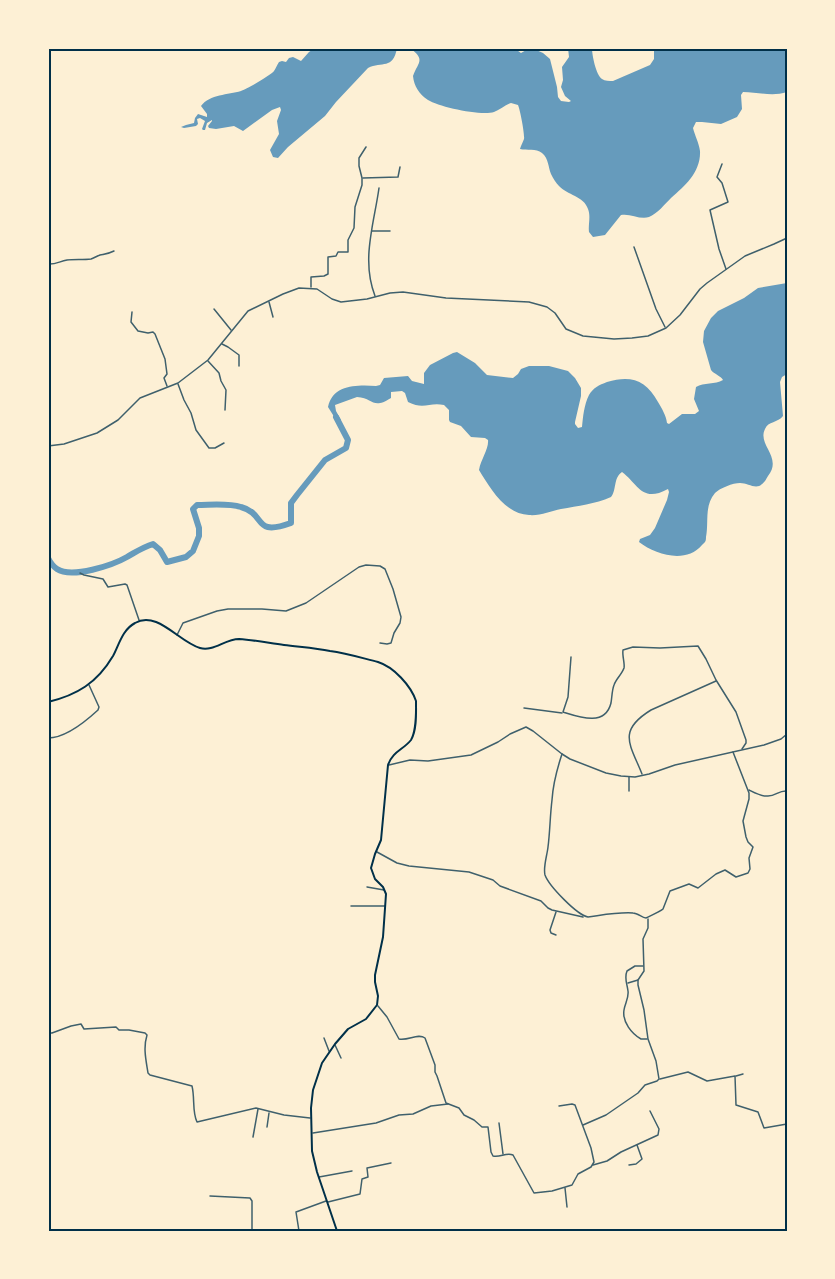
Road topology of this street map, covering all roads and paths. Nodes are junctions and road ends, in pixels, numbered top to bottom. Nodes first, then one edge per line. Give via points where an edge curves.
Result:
1 (366, 147) dead end
2 (722, 164) dead end
3 (400, 166) dead end
4 (362, 178) junction
5 (379, 188) dead end
6 (371, 231) junction
7 (390, 231) dead end
8 (787, 238) edge
9 (634, 247) dead end
10 (114, 251) dead end
11 (48, 264) edge
12 (726, 270) junction
13 (311, 288) junction
14 (375, 298) junction
15 (268, 301) junction
16 (214, 309) dead end
17 (132, 312) dead end
18 (273, 317) dead end
19 (666, 328) junction
20 (232, 330) junction
21 (221, 343) junction
22 (208, 360) junction
23 (239, 366) dead end
24 (178, 383) junction
25 (167, 387) junction
26 (225, 410) dead end
27 (224, 443) dead end
28 (48, 446) edge
29 (80, 573) dead end
30 (139, 621) junction
31 (177, 636) junction
32 (380, 643) dead end
33 (571, 657) dead end
34 (716, 680) junction
35 (89, 685) junction
36 (48, 702) edge
37 (524, 708) dead end
38 (563, 712) junction
39 (787, 734) edge
40 (48, 738) edge
41 (741, 749) junction
42 (734, 752) junction
43 (562, 754) junction
44 (388, 765) junction
45 (642, 775) junction
46 (629, 777) junction
47 (748, 790) junction
48 (787, 791) edge
49 (629, 792) dead end
50 (376, 851) junction
51 (367, 887) dead end
52 (385, 890) junction
53 (351, 906) dead end
54 (385, 906) junction
55 (556, 911) junction
56 (584, 916) junction
57 (648, 918) junction
58 (556, 935) dead end
59 (644, 966) junction
60 (638, 980) junction
61 (626, 984) junction
62 (377, 1005) junction
63 (48, 1032) edge
64 (324, 1038) dead end
65 (648, 1039) junction
66 (335, 1044) junction
67 (329, 1052) junction
68 (341, 1058) dead end
69 (743, 1074) dead end
70 (735, 1076) junction
71 (659, 1079) junction
72 (448, 1104) junction
73 (559, 1106) dead end
74 (258, 1108) junction
75 (269, 1112) junction
76 (650, 1112) dead end
77 (311, 1118) junction
78 (499, 1123) dead end
79 (787, 1124) edge
80 (582, 1125) junction
81 (267, 1126) dead end
82 (312, 1133) junction
83 (253, 1137) dead end
84 (637, 1144) junction
85 (503, 1155) junction
86 (391, 1163) dead end
87 (593, 1165) junction
88 (629, 1166) dead end
89 (352, 1170) dead end
90 (318, 1177) junction
91 (565, 1188) junction
92 (210, 1196) dead end
93 (327, 1201) junction
94 (567, 1207) dead end
95 (250, 1231) edge
96 (259, 1231) edge
97 (299, 1231) edge
98 (337, 1231) edge

1 - 4 street via 359,162
2 - 12 street via 717,177 728,202 710,210
3 - 4 street via 398,177
4 - 13 street via 348,252 328,256 328,274 311,277
5 - 6 street
6 - 7 street
6 - 14 street via 368,265
8 - 12 street via 745,256
9 - 19 street
10 - 11 street via 92,259
12 - 19 street via 700,289
13 - 14 street via 339,302
13 - 15 street via 299,288
14 - 19 street via 406,292 535,303 555,313 569,331 590,337 636,338
15 - 18 street
15 - 20 street via 248,311
16 - 20 street
17 - 25 street via 131,322 138,331 155,334 165,359
20 - 21 street
21 - 22 street
21 - 23 street via 239,355
22 - 24 street
22 - 26 street via 226,390
24 - 25 street
24 - 27 street via 196,430 207,447
25 - 28 street via 140,398 118,420 97,433
29 - 30 street via 103,579 108,587 126,584
30 - 31 main road via 155,621
30 - 35 main road via 128,628 105,668
31 - 32 street via 183,623 217,611 283,611 296,607 366,565 385,569 401,616 391,643
31 - 44 main road via 204,649 246,640 329,651 385,664 406,684 416,701 414,734
33 - 38 street
34 - 38 street via 696,645 628,648 622,651 624,668 605,714 593,719
34 - 41 street via 741,725 746,743
34 - 45 street via 651,710 633,724 629,742
35 - 36 main road
35 - 40 street via 98,710 62,736
37 - 38 street
39 - 41 street via 772,743
41 - 42 street
42 - 45 street
42 - 47 street
43 - 44 street via 524,727 471,755
43 - 46 street via 606,773
43 - 56 street via 552,798 545,875 570,906
44 - 50 main road via 381,840
45 - 46 street
46 - 49 street
47 - 48 street via 767,796
47 - 57 street via 743,821 753,848 748,873 736,877 725,870 698,888 689,884 669,891 663,909
50 - 52 main road via 371,871
50 - 55 street via 400,864 470,872
51 - 52 street
52 - 54 main road
53 - 54 street
54 - 62 main road via 375,975
55 - 56 street
55 - 58 street via 550,930
56 - 57 street via 638,913
57 - 59 street via 643,939
59 - 60 street
59 - 61 street via 627,971
60 - 61 street
60 - 65 street
61 - 65 street via 625,1020 638,1038
62 - 66 main road
62 - 72 street via 399,1039 425,1038
63 - 74 street via 81,1024 83,1029 116,1027 145,1033 148,1073 192,1086 197,1122
64 - 67 street
65 - 71 street
66 - 67 main road
66 - 68 street
67 - 77 main road via 313,1090
69 - 70 street
70 - 71 street via 709,1081 688,1072
70 - 79 street via 736,1105 758,1112 764,1128
71 - 80 street via 606,1115
72 - 82 street via 376,1123
72 - 85 street via 480,1126 488,1127 492,1154
73 - 80 street via 574,1104
74 - 75 street
74 - 83 street
75 - 77 street
75 - 81 street
76 - 84 street via 659,1133
77 - 82 main road
78 - 85 street
80 - 87 street via 594,1156
82 - 90 main road
84 - 87 street
84 - 88 street via 642,1159
85 - 91 street via 513,1155 534,1193
86 - 93 street via 367,1168 368,1177 362,1179 360,1194
87 - 91 street
89 - 90 street
90 - 93 main road
91 - 94 street
92 - 95 street via 250,1198
93 - 97 street via 297,1212
93 - 98 main road
95 - 96 street

